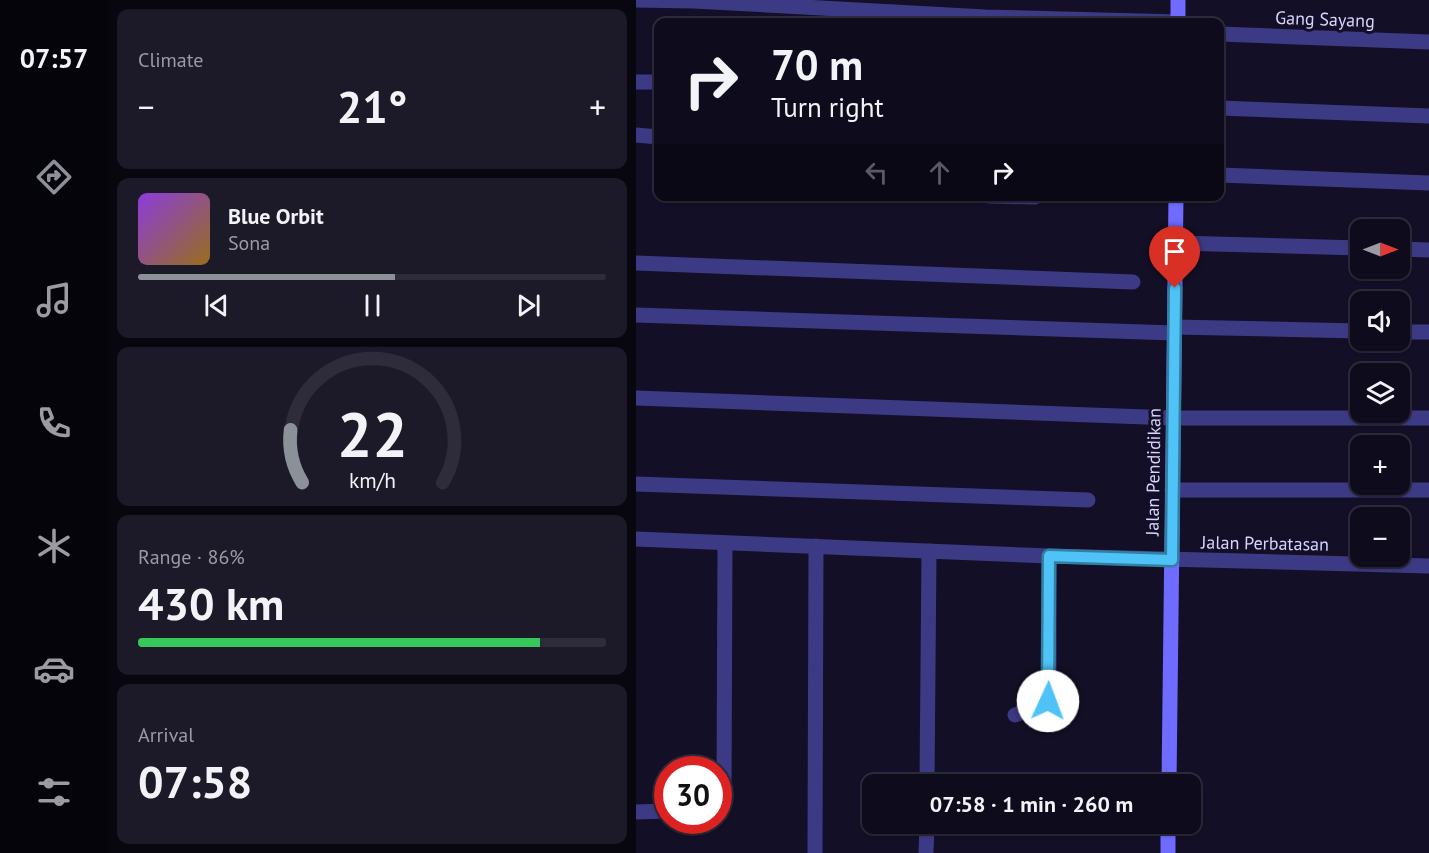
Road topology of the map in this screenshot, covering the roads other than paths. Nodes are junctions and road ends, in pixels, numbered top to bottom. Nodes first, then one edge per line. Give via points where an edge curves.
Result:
1 (636, 0) edge
2 (1178, 0) edge
3 (668, 1) edge
4 (1024, 18) edge
5 (1178, 18) edge
6 (1224, 34) edge
7 (1429, 42) edge
8 (636, 82) edge
9 (654, 82) edge
10 (1224, 108) edge
11 (1429, 116) edge
12 (636, 135) edge
13 (654, 136) edge
14 (1224, 175) edge
15 (1429, 183) edge
16 (1176, 201) edge
17 (1176, 243) junction
18 (1350, 248) edge
19 (1410, 249) edge
20 (1429, 250) edge
21 (636, 263) edge
22 (1133, 282) dead end
23 (636, 315) edge
24 (1174, 330) junction
25 (1350, 331) edge
26 (1410, 332) edge
27 (1429, 332) edge
28 (636, 398) edge
29 (1173, 418) junction
30 (1429, 418) edge
31 (636, 484) edge
32 (1172, 490) junction
33 (1429, 490) edge
34 (1088, 501) dead end
35 (636, 539) edge
36 (724, 543) junction
37 (816, 546) junction
38 (929, 551) junction
39 (1049, 556) junction
40 (1172, 560) junction
41 (1429, 566) edge
42 (1015, 715) dead end
43 (724, 756) edge
44 (927, 774) edge
45 (1169, 774) edge
46 (654, 811) edge
47 (636, 812) edge
48 (927, 834) edge
49 (1168, 834) edge
50 (815, 853) edge
51 (926, 853) edge
52 (1168, 853) edge

1 - 3 street
2 - 5 main road
3 - 4 street
6 - 7 street, Gang Sayang
8 - 9 street
10 - 11 street
12 - 13 street
14 - 15 street
16 - 17 main road, Jalan Pendidikan
17 - 18 street
17 - 24 main road, Jalan Pendidikan
19 - 20 street
21 - 22 street
23 - 24 street
24 - 25 street
24 - 29 main road, Jalan Pendidikan
26 - 27 street
28 - 29 street
29 - 30 street
29 - 32 main road, Jalan Pendidikan
31 - 34 street
32 - 33 street
32 - 40 main road, Jalan Pendidikan
35 - 36 street, Jalan Perbatasan
36 - 37 street, Jalan Perbatasan
36 - 43 street
37 - 38 street, Jalan Perbatasan
37 - 50 street
38 - 39 street, Jalan Perbatasan
38 - 44 street
39 - 40 street, Jalan Perbatasan
39 - 42 street via 1049,699 1046,704
40 - 41 street, Jalan Perbatasan
40 - 45 main road, Jalan Pendidikan
46 - 47 street
48 - 51 street
49 - 52 main road

